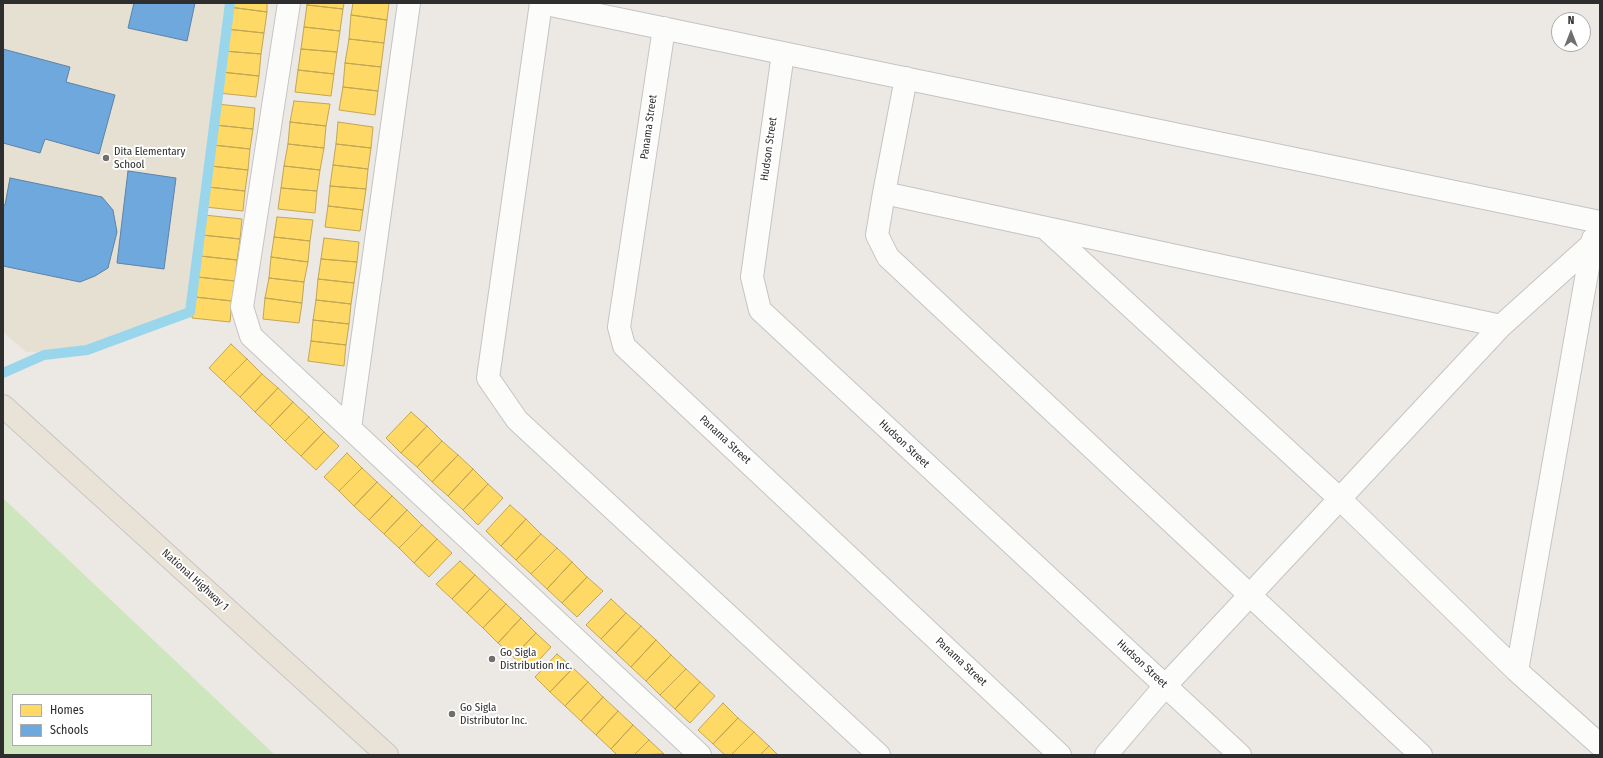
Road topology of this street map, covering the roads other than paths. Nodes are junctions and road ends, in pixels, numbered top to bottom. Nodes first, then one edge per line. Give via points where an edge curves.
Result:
1 (289, 3) edge
2 (408, 3) edge
3 (664, 28) junction
4 (783, 53) junction
5 (906, 78) junction
6 (884, 193) junction
7 (1598, 221) edge
8 (1045, 228) junction
9 (1592, 244) junction
10 (1501, 326) junction
11 (8, 410) edge
12 (350, 428) junction
13 (1340, 499) junction
14 (1250, 596) junction
15 (1517, 671) junction
16 (1165, 686) junction
17 (1600, 745) edge
18 (387, 755) edge
19 (700, 755) edge
20 (879, 755) edge
21 (1060, 755) edge
22 (1106, 755) edge
23 (1240, 755) edge
24 (1421, 755) edge

1 - 12 street via 242,307 251,336
2 - 12 street
3 - 4 street
3 - 20 street via 541,3 488,378 517,420
3 - 21 street, Panama Street via 619,327 624,346
4 - 5 street
4 - 16 street, Hudson Street via 752,277 760,310
5 - 6 street
5 - 7 street
6 - 8 street
6 - 14 street via 877,235 888,258
7 - 9 street
8 - 10 street
8 - 13 street
9 - 10 street
9 - 15 street
10 - 13 street
11 - 18 highway, National Highway 1
12 - 19 street
13 - 14 street
13 - 15 street
14 - 16 street
14 - 24 street
15 - 17 street
16 - 22 street
16 - 23 street, Hudson Street

